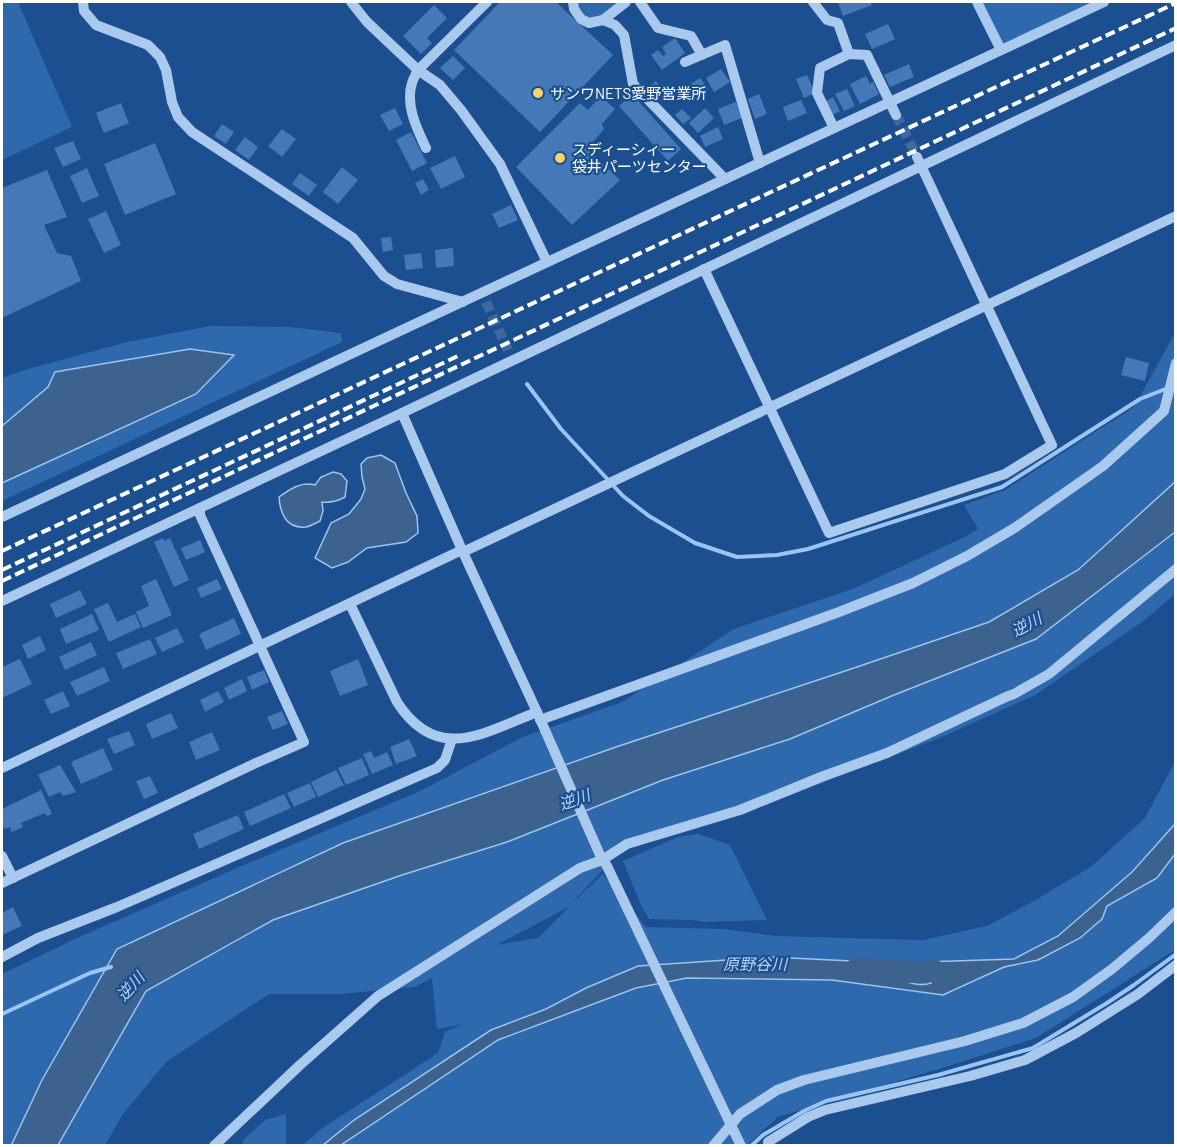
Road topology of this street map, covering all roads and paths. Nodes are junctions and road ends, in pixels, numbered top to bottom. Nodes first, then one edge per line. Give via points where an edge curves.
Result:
1 (83, 2) edge
2 (351, 2) edge
3 (487, 2) edge
4 (573, 2) edge
5 (626, 2) edge
6 (640, 2) edge
7 (813, 2) edge
8 (977, 2) edge
9 (1104, 2) edge
10 (603, 20) junction
11 (1176, 45) edge
12 (1001, 50) junction
13 (849, 54) junction
14 (702, 55) junction
15 (685, 62) dead end
16 (418, 70) junction
17 (890, 102) junction
18 (896, 115) tunnel mouth
19 (834, 128) junction
20 (426, 148) dead end
21 (919, 162) junction
22 (760, 163) junction
23 (725, 179) junction
24 (1176, 216) edge
25 (547, 262) junction
26 (704, 269) junction
27 (463, 302) junction
28 (985, 306) junction
29 (1176, 363) edge
30 (769, 408) junction
31 (402, 413) junction
32 (200, 508) junction
33 (2, 517) edge
34 (463, 551) junction
35 (1176, 569) edge
36 (2, 602) edge
37 (350, 604) junction
38 (260, 646) junction
39 (540, 719) junction
40 (452, 740) junction
41 (2, 768) edge
42 (2, 856) edge
43 (603, 861) junction
44 (13, 878) junction
45 (2, 883) edge
46 (1176, 912) edge
47 (2, 957) edge
48 (1176, 965) edge
49 (731, 1125) junction
50 (214, 1146) edge
51 (713, 1146) edge
52 (741, 1146) edge
53 (770, 1146) edge

1 - 27 street via 84,11 96,25 148,45 160,57 177,117 192,132 353,238 384,276 397,284
2 - 16 street
3 - 16 street
4 - 10 street via 581,20
5 - 10 street
6 - 14 street via 658,28 691,36
7 - 13 street via 826,20 838,23
8 - 12 street
9 - 12 street
10 - 23 street via 615,25 624,36 633,84
11 - 21 street
12 - 17 street
13 - 17 street via 867,55
13 - 19 street via 820,68 817,93
14 - 15 street
14 - 22 street via 725,45
16 - 20 street via 411,84 411,100 413,119
16 - 25 street via 440,85 500,164
17 - 18 street
17 - 19 street
19 - 22 street
21 - 26 street
21 - 28 street
22 - 23 street
23 - 25 street
24 - 28 street
25 - 27 street via 483,298
26 - 30 street
26 - 31 street via 510,355
27 - 33 street
28 - 30 street
28 - 30 street via 1052,445 1005,474 829,533
29 - 39 street via 1164,411 1103,466 967,556 913,583 838,612
30 - 34 street
31 - 32 street
31 - 34 street
32 - 36 street
32 - 38 street
34 - 37 street
34 - 39 street
35 - 43 street via 1049,674 1014,694 887,753 740,810 627,844
37 - 38 street
37 - 40 street via 405,715 434,736
38 - 41 street
38 - 44 street via 304,742
39 - 40 street
39 - 43 street
40 - 47 street via 445,760 437,768 38,938
42 - 44 street
43 - 49 street
43 - 50 street via 580,867 378,996
44 - 45 street
46 - 49 street via 1112,969 1073,997 1023,1023 804,1080 751,1105
48 - 53 street via 1138,994 1025,1060 825,1110 768,1142
49 - 51 street
49 - 52 street

